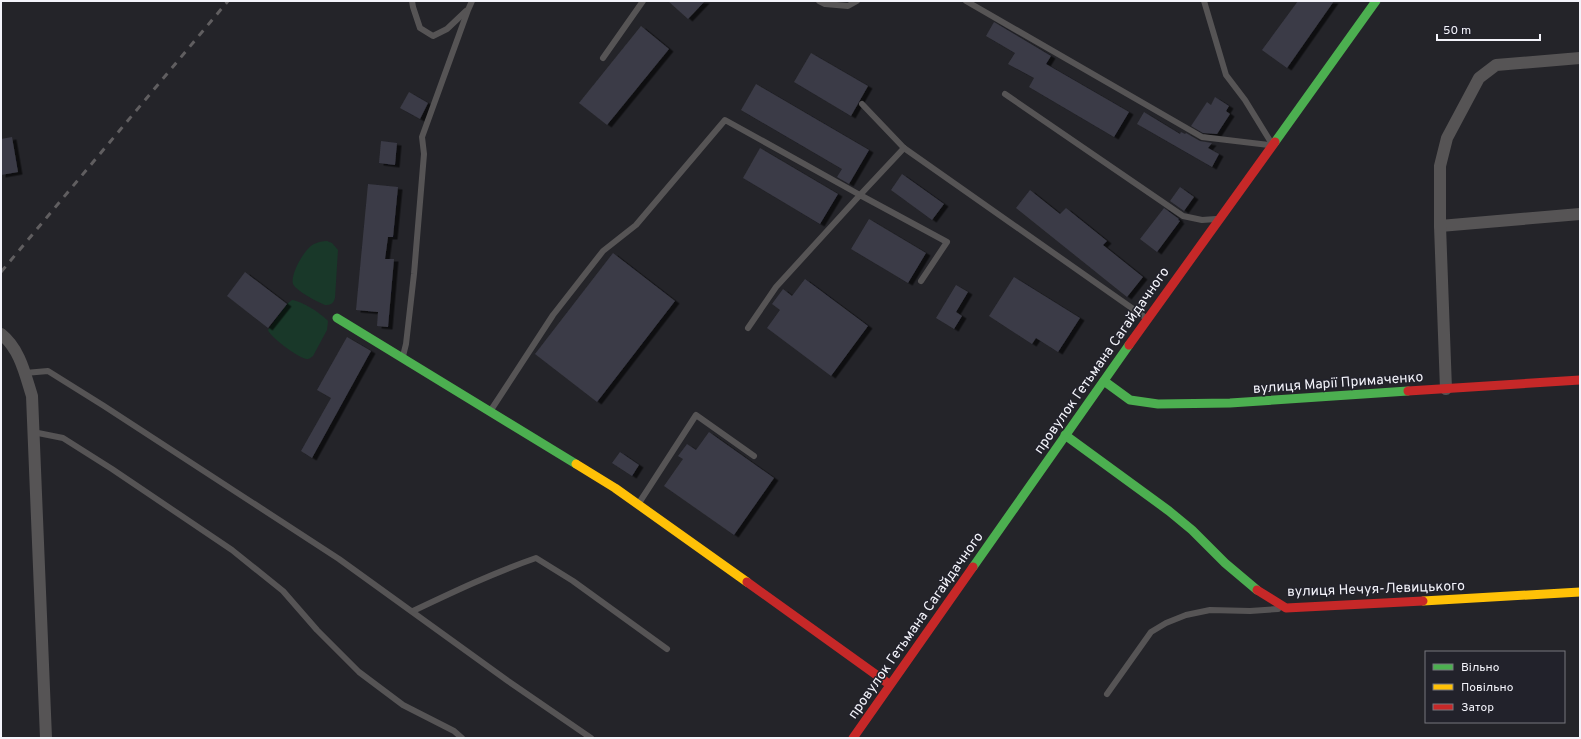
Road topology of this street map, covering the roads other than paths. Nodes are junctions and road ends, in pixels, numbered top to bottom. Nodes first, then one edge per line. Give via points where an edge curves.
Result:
1 (412, 1) edge
2 (472, 1) edge
3 (643, 1) edge
4 (819, 1) edge
5 (857, 1) edge
6 (966, 1) edge
7 (1204, 1) edge
8 (1376, 1) edge
9 (468, 10) junction
10 (603, 58) dead end
11 (1580, 58) edge
12 (1005, 94) dead end
13 (862, 104) dead end
14 (1273, 145) junction
15 (904, 148) junction
16 (860, 195) junction
17 (1580, 214) edge
18 (1220, 219) junction
19 (1440, 226) junction
20 (922, 281) dead end
21 (337, 318) dead end
22 (1147, 319) junction
23 (748, 328) dead end
24 (1, 334) edge
25 (402, 357) junction
26 (25, 373) junction
27 (1580, 380) edge
28 (1104, 381) junction
29 (1446, 389) junction
30 (490, 411) junction
31 (33, 432) junction
32 (1065, 435) junction
33 (754, 456) dead end
34 (638, 504) junction
35 (1580, 592) edge
36 (1286, 608) junction
37 (413, 611) junction
38 (667, 649) dead end
39 (889, 684) junction
40 (1107, 694) dead end
41 (46, 738) edge
42 (462, 738) edge
43 (591, 738) edge
44 (853, 738) edge

1 - 9 lane via 420,28 433,36 447,29
2 - 9 lane
3 - 10 lane
4 - 5 lane via 848,6
6 - 14 lane via 1202,138
7 - 14 lane via 1226,75
8 - 14 street, провулок Гетьмана Сагайдачного
9 - 25 lane via 422,137 424,154 415,266 406,344
11 - 19 street via 1496,65 1479,78 1447,138 1440,166
12 - 18 lane via 1183,216 1202,220
13 - 15 lane
14 - 18 street, провулок Гетьмана Сагайдачного
15 - 16 lane
15 - 22 lane
16 - 20 lane via 947,242
16 - 23 lane via 776,287
16 - 30 lane via 725,120 636,225 604,251 553,315
17 - 19 street
18 - 22 street, провулок Гетьмана Сагайдачного
19 - 29 street
21 - 25 street
22 - 28 street, провулок Гетьмана Сагайдачного
24 - 26 street via 20,358
25 - 30 street
26 - 31 street via 32,396
26 - 37 lane via 48,371 339,559
27 - 29 street, вулиця Марії Примаченко
28 - 29 street, вулиця Марії Примаченко via 1130,400 1158,404 1230,403
28 - 32 street, провулок Гетьмана Сагайдачного
30 - 34 street
31 - 41 street
31 - 42 lane via 63,438 232,550 283,591 359,672 403,704 454,731
32 - 36 street, вулиця Нечуя-Левицького via 1169,511 1261,594
32 - 39 street, провулок Гетьмана Сагайдачного
33 - 34 lane via 696,415
34 - 39 street
35 - 36 street, вулиця Нечуя-Левицького
36 - 40 lane via 1250,611 1210,610 1186,615 1166,623 1152,632
37 - 38 lane via 536,558 573,581
37 - 43 lane
39 - 44 street, провулок Гетьмана Сагайдачного

